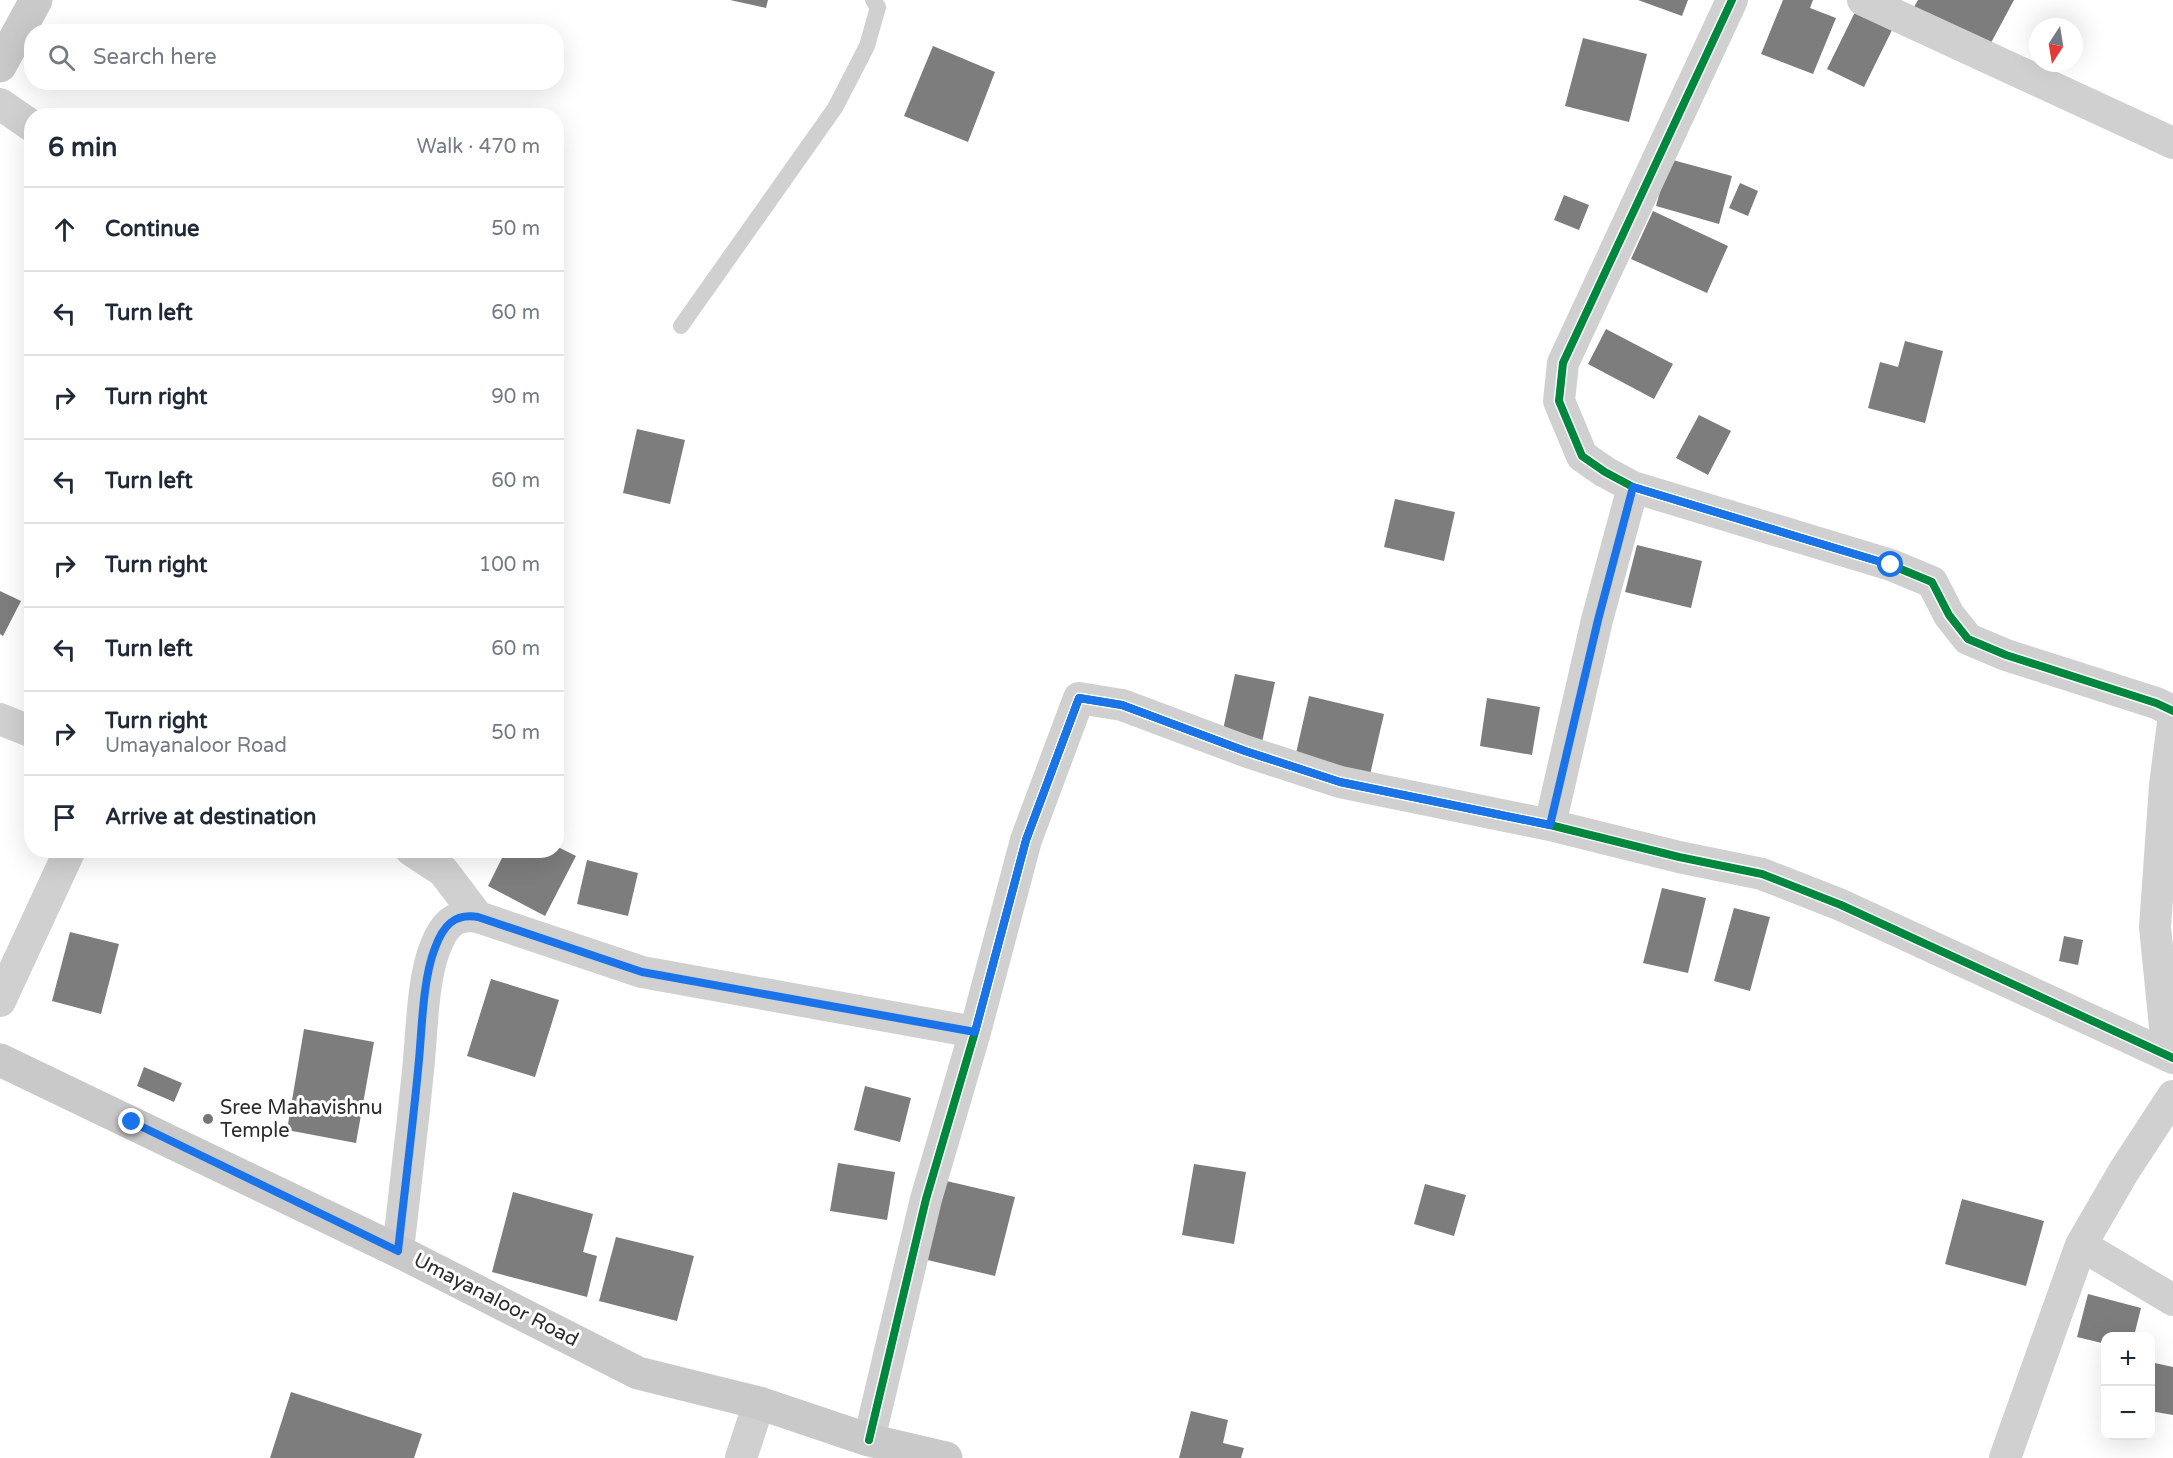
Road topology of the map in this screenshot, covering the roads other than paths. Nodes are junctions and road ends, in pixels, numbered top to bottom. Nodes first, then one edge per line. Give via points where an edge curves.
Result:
1 (36, 0) edge
2 (873, 0) edge
3 (1732, 0) edge
4 (1863, 0) edge
5 (0, 66) edge
6 (0, 104) edge
7 (24, 120) edge
8 (2173, 143) edge
9 (681, 326) dead end
10 (1633, 487) junction
11 (2173, 711) edge
12 (0, 719) edge
13 (2173, 723) edge
14 (24, 729) edge
15 (1550, 825) junction
16 (66, 858) edge
17 (424, 858) edge
18 (478, 917) junction
19 (0, 1001) edge
20 (975, 1032) junction
21 (2173, 1052) edge
22 (2173, 1058) edge
23 (0, 1060) edge
24 (2173, 1096) edge
25 (2081, 1245) junction
26 (398, 1251) junction
27 (2173, 1300) edge
28 (759, 1403) junction
29 (869, 1440) junction
30 (741, 1458) edge
31 (946, 1458) edge
32 (2005, 1458) edge

1 - 5 main road
2 - 9 lane via 878,7 867,46 835,108
3 - 10 street via 1563,363 1559,401 1582,456
4 - 8 street
6 - 7 street
10 - 11 street via 1891,565 1932,582 1948,615 1968,639
10 - 15 street
12 - 14 street
13 - 21 street via 2155,927 2165,1027
15 - 20 street via 1340,782 1122,705 1079,698 1026,840
15 - 22 street via 1762,874 1841,905
16 - 19 street
17 - 18 street via 443,870
18 - 20 street via 642,972
18 - 26 street via 456,917 435,948 426,992
20 - 29 street via 926,1199
23 - 26 main road, Umayanaloor Road
24 - 25 street
25 - 27 street
25 - 32 street
26 - 28 main road, Umayanaloor Road via 638,1373
28 - 29 main road, Umayanaloor Road
28 - 30 street
29 - 31 main road, Umayanaloor Road

